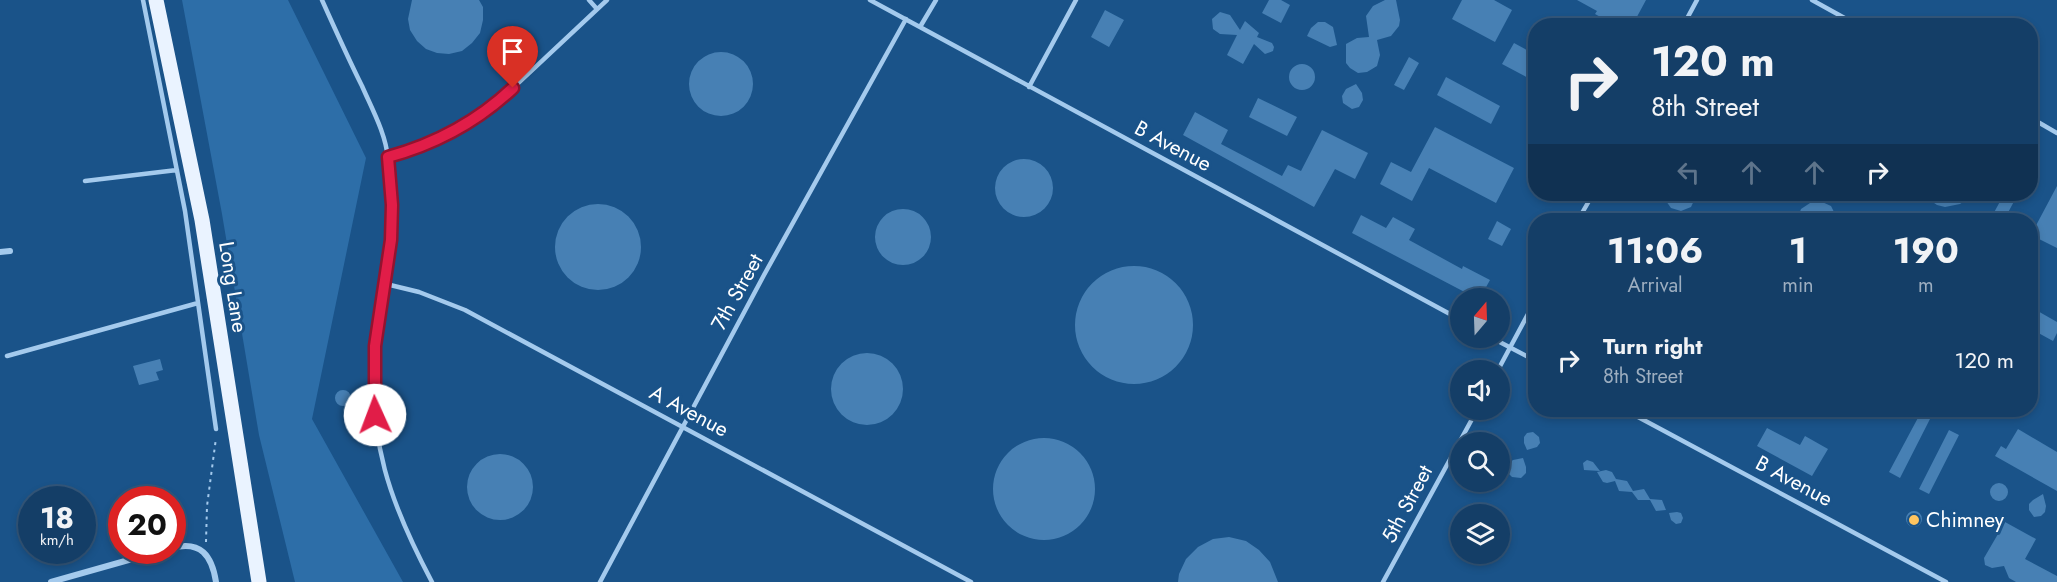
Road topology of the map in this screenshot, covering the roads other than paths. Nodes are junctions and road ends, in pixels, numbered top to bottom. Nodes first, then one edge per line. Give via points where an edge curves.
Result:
1 (142, 0) edge
2 (156, 0) edge
3 (322, 0) edge
4 (589, 0) edge
5 (607, 0) edge
6 (870, 0) edge
7 (936, 0) edge
8 (1076, 0) edge
9 (1697, 0) edge
10 (1812, 0) edge
11 (597, 9) junction
12 (1687, 18) edge
13 (1845, 18) edge
14 (906, 19) junction
15 (920, 27) junction
16 (1029, 87) junction
17 (2038, 122) edge
18 (2057, 133) edge
19 (388, 157) junction
20 (177, 170) junction
21 (85, 181) dead end
22 (10, 251) dead end
23 (0, 252) edge
24 (386, 284) junction
25 (198, 303) junction
26 (1450, 314) edge
27 (1528, 314) edge
28 (1510, 347) joint
29 (7, 356) dead end
30 (1528, 357) edge
31 (1638, 417) edge
32 (1472, 420) edge
33 (683, 426) junction
34 (216, 429) road end
35 (186, 546) edge
36 (115, 564) edge
37 (51, 582) edge
38 (216, 582) edge
39 (259, 582) edge
40 (432, 582) edge
41 (600, 582) edge
42 (971, 582) edge
43 (1383, 582) edge
44 (1946, 582) edge

1 - 20 lane
2 - 39 main road, Long Lane via 202,220
3 - 19 lane via 374,114
4 - 11 lane
5 - 11 lane
6 - 14 lane, B Avenue
7 - 15 lane
8 - 16 lane
9 - 12 lane
10 - 13 lane
11 - 19 lane via 482,114 433,142
14 - 15 lane, B Avenue
14 - 33 lane, 7th Street
15 - 16 lane, B Avenue
16 - 26 lane, B Avenue
17 - 18 lane
19 - 24 lane via 392,222
20 - 21 lane
20 - 25 lane
22 - 23 street
24 - 33 lane, A Avenue via 419,291 465,310
24 - 40 lane via 374,367 379,450 408,536
25 - 29 lane
25 - 34 lane
27 - 28 lane
28 - 30 lane
31 - 44 lane, B Avenue
32 - 43 lane, 5th Street
33 - 41 lane, 7th Street
33 - 42 lane, A Avenue
35 - 38 street via 197,547 209,557
36 - 37 street

